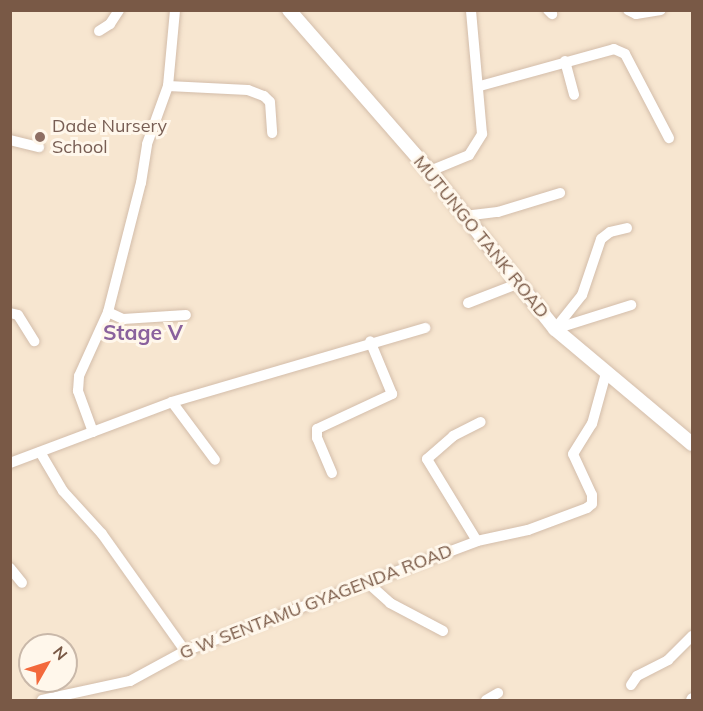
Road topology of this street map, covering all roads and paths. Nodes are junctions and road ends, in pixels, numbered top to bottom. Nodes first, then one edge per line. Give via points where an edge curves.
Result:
1 (119, 10) edge
2 (175, 10) edge
3 (289, 10) edge
4 (471, 10) edge
5 (628, 10) edge
6 (661, 10) edge
7 (99, 31) dead end
8 (565, 61) junction
9 (168, 86) junction
10 (480, 86) junction
11 (574, 95) dead end
12 (272, 133) dead end
13 (669, 138) dead end
14 (10, 140) edge
15 (39, 147) dead end
16 (429, 171) junction
17 (560, 194) dead end
18 (464, 216) junction
19 (627, 228) dead end
20 (517, 284) junction
21 (468, 303) dead end
22 (631, 304) dead end
23 (108, 312) junction
24 (10, 313) edge
25 (186, 315) dead end
26 (425, 328) dead end
27 (555, 329) junction
28 (34, 341) dead end
29 (370, 341) junction
30 (606, 373) junction
31 (172, 402) junction
32 (481, 422) dead end
33 (93, 432) junction
34 (693, 444) edge
35 (40, 452) junction
36 (215, 460) dead end
37 (10, 463) edge
38 (332, 473) dead end
39 (477, 541) junction
40 (10, 568) edge
41 (368, 582) junction
42 (22, 583) dead end
43 (443, 631) dead end
44 (693, 636) edge
45 (185, 651) junction
46 (631, 686) dead end
47 (498, 693) dead end
48 (42, 700) edge
49 (486, 700) edge

1 - 7 street via 110,24
2 - 9 street
3 - 16 street, MUTUNGO TANK ROAD
4 - 10 street
5 - 6 street via 636,14
8 - 10 street via 554,68
8 - 11 street
8 - 13 street via 614,49 625,54
9 - 12 street via 248,90 264,96 270,102
9 - 23 street via 147,144
10 - 16 street via 478,145 469,155
14 - 15 street
16 - 18 street, MUTUNGO TANK ROAD
17 - 18 street via 498,212
18 - 20 street, MUTUNGO TANK ROAD
19 - 27 street via 601,239 582,295
20 - 21 street
20 - 27 street, MUTUNGO TANK ROAD
22 - 27 street
23 - 25 street via 123,320
23 - 33 street via 77,384
24 - 28 street via 18,315
26 - 29 street
27 - 30 street, MUTUNGO TANK ROAD
29 - 31 street
29 - 38 street via 392,394 317,429
30 - 34 street, MUTUNGO TANK ROAD
30 - 39 street, G W SENTAMU GYAGENDA ROAD via 592,424 573,454 592,504 528,530
31 - 33 street
31 - 36 street
32 - 39 street via 453,436 427,459
33 - 35 street
35 - 37 street
35 - 45 street via 63,492 102,534
39 - 41 street, G W SENTAMU GYAGENDA ROAD
40 - 42 street
41 - 43 street via 390,603
41 - 45 street, G W SENTAMU GYAGENDA ROAD
44 - 46 street via 668,660 637,676
45 - 48 street, G W SENTAMU GYAGENDA ROAD via 130,681
47 - 49 street

